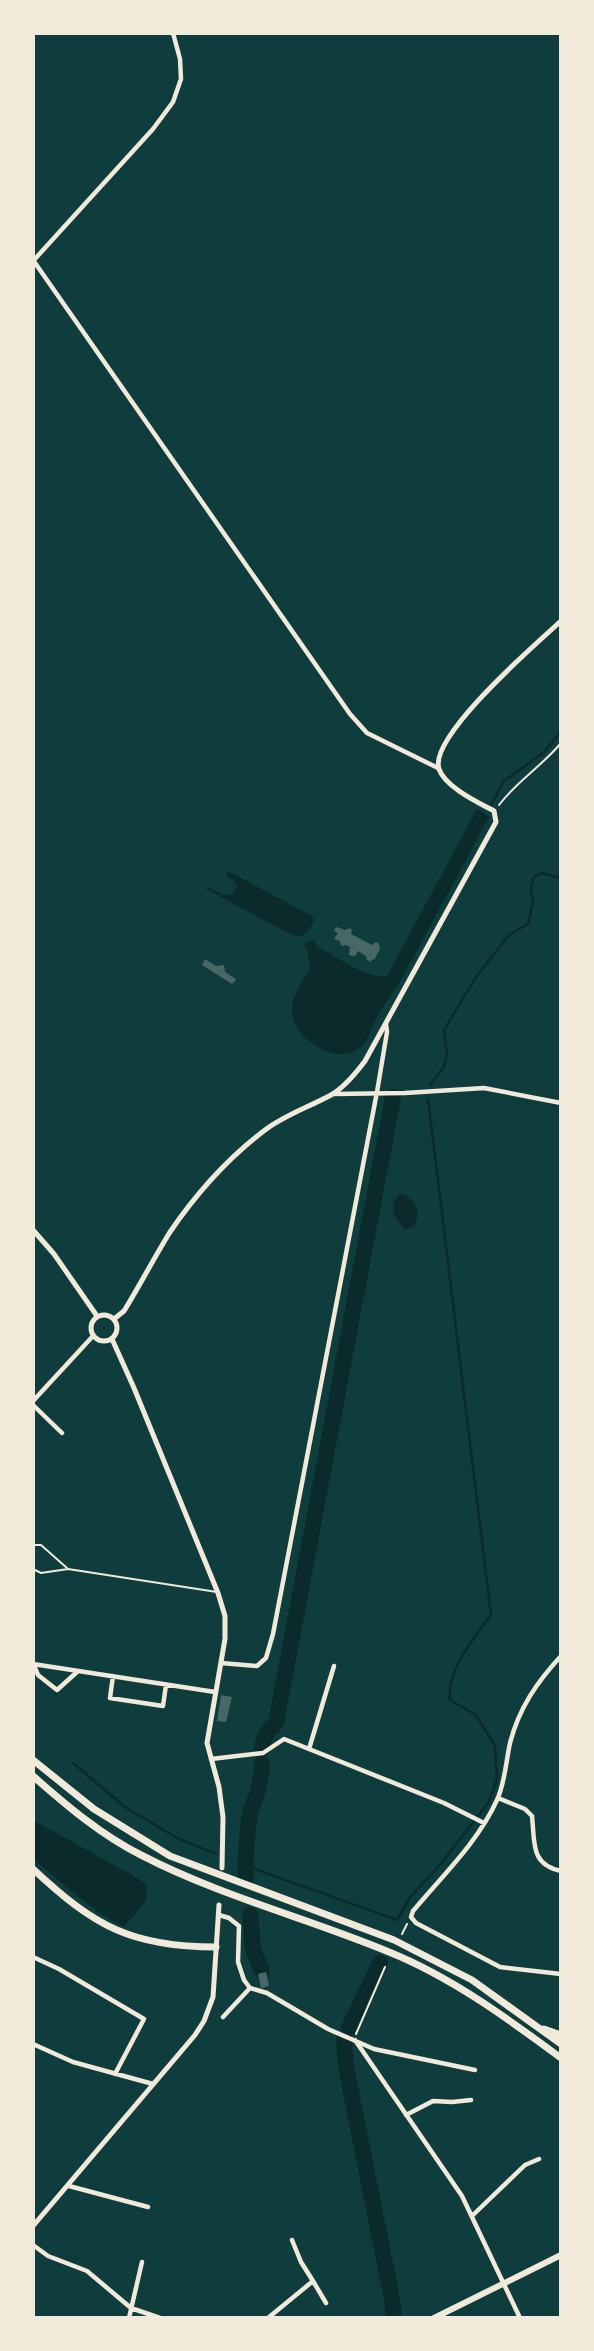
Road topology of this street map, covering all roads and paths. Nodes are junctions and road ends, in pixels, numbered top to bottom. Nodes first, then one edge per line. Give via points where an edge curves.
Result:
1 (173, 33) edge
2 (33, 260) edge
3 (561, 621) edge
4 (561, 743) edge
5 (438, 768) junction
6 (494, 811) junction
7 (386, 1024) junction
8 (377, 1092) junction
9 (334, 1094) junction
10 (561, 1103) edge
11 (33, 1230) edge
12 (97, 1317) junction
13 (114, 1319) junction
14 (93, 1336) junction
15 (112, 1339) junction
16 (33, 1403) edge
17 (62, 1433) dead end
18 (33, 1545) edge
19 (33, 1569) edge
20 (68, 1569) junction
21 (218, 1592) junction
22 (561, 1656) edge
23 (221, 1663) junction
24 (34, 1665) edge
25 (334, 1666) dead end
26 (77, 1671) junction
27 (113, 1676) junction
28 (166, 1685) junction
29 (215, 1692) junction
30 (309, 1749) junction
31 (211, 1759) junction
32 (33, 1760) edge
33 (33, 1776) edge
34 (498, 1798) junction
35 (484, 1823) junction
36 (222, 1868) dead end
37 (33, 1869) edge
38 (561, 1871) edge
39 (219, 1905) dead end
40 (219, 1915) junction
41 (411, 1917) junction
42 (402, 1934) dead end
43 (216, 1947) junction
44 (33, 1957) edge
45 (385, 1968) dead end
46 (561, 1974) edge
47 (250, 1989) junction
48 (223, 2017) dead end
49 (540, 2028) junction
50 (561, 2035) edge
51 (349, 2037) junction
52 (33, 2044) edge
53 (561, 2044) edge
54 (561, 2058) edge
55 (475, 2070) dead end
56 (115, 2074) junction
57 (153, 2084) junction
58 (471, 2100) dead end
59 (406, 2115) junction
60 (539, 2159) dead end
61 (69, 2186) junction
62 (148, 2207) dead end
63 (473, 2215) junction
64 (33, 2226) edge
65 (292, 2240) dead end
66 (33, 2245) edge
67 (561, 2255) edge
68 (142, 2262) dead end
69 (313, 2281) junction
70 (504, 2283) junction
71 (326, 2303) dead end
72 (131, 2308) junction
73 (129, 2318) edge
74 (160, 2318) edge
75 (268, 2318) edge
76 (434, 2318) edge
77 (520, 2318) edge

1 - 2 street via 181,79 173,102
2 - 5 street via 350,715 367,733
3 - 5 street via 492,684 439,753
4 - 6 path
5 - 6 street via 460,792
6 - 7 street via 496,822
7 - 8 street
7 - 9 street via 354,1076
8 - 9 street
8 - 10 street via 484,1088
8 - 23 street via 271,1643 266,1658 257,1666
9 - 13 street via 265,1130 234,1157 201,1191 124,1311
11 - 12 street
12 - 13 street
12 - 14 street via 91,1326
13 - 15 street via 117,1328
14 - 15 street via 100,1341
14 - 16 street
15 - 21 street
16 - 17 street
18 - 20 lane via 41,1545
19 - 20 lane via 41,1573
20 - 21 lane
21 - 23 street via 225,1616
22 - 34 street via 523,1705
23 - 29 street
24 - 26 street
24 - 26 street via 38,1675 57,1690
25 - 30 street
26 - 27 street
27 - 28 street
27 - 28 street via 110,1698 163,1706
28 - 29 street
29 - 31 street via 207,1735
30 - 31 street via 284,1739 263,1753
30 - 35 street
31 - 36 street via 223,1817
32 - 49 highway via 117,1825 170,1856 429,1956
33 - 54 highway via 86,1820 138,1854 209,1886 420,1966
34 - 35 street
34 - 38 street via 533,1816 536,1856 547,1868
35 - 41 street
37 - 43 highway via 71,1903 127,1936 162,1944
39 - 40 street
40 - 43 street
40 - 47 street via 239,1926 238,1962
41 - 42 path
41 - 46 street via 500,1967
43 - 57 street via 213,1997 204,2021
44 - 56 street via 144,2019
45 - 51 path
47 - 48 street
47 - 51 street via 267,1993
49 - 50 highway
49 - 53 highway
51 - 55 street via 374,2049
51 - 59 street
52 - 56 street
56 - 57 street
57 - 61 street
58 - 59 street via 433,2101
59 - 63 street
60 - 63 street via 525,2165
61 - 62 street
61 - 64 street
63 - 70 street
65 - 69 street
66 - 72 street via 87,2271
67 - 70 main road
68 - 72 street
69 - 71 street
69 - 75 street
70 - 76 main road
70 - 77 street
72 - 73 street
72 - 74 street

